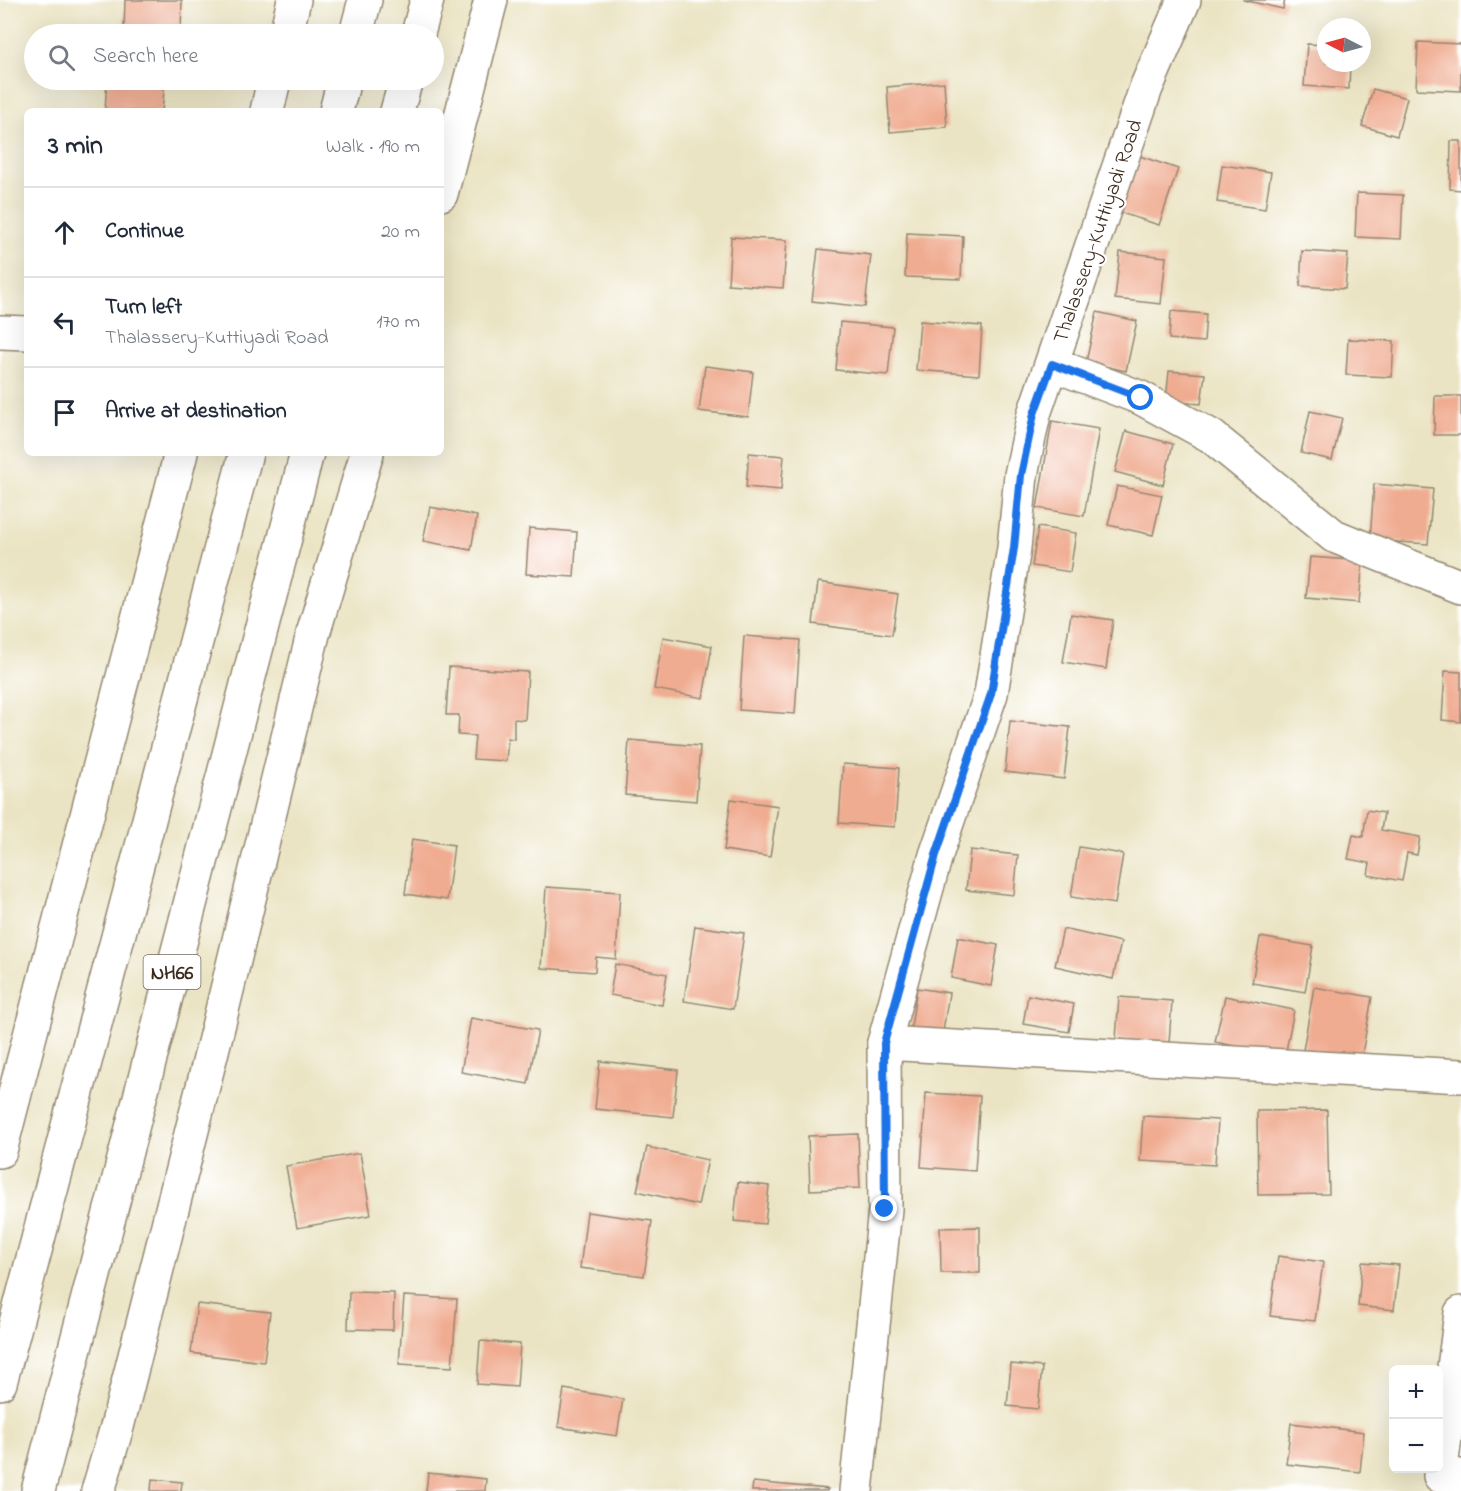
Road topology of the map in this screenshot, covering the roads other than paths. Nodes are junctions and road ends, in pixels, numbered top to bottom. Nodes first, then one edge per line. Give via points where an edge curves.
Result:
1 (294, 0) edge
2 (365, 0) edge
3 (427, 0) edge
4 (491, 0) edge
5 (1184, 0) edge
6 (288, 24) edge
7 (359, 24) edge
8 (421, 24) edge
9 (272, 90) edge
10 (341, 90) edge
11 (403, 90) edge
12 (268, 108) edge
13 (337, 108) edge
14 (398, 108) edge
15 (444, 182) edge
16 (0, 332) edge
17 (24, 333) edge
18 (1052, 364) junction
19 (180, 456) edge
20 (245, 456) edge
21 (306, 456) edge
22 (366, 456) edge
23 (1461, 587) edge
24 (884, 1043) junction
25 (1461, 1076) edge
26 (0, 1151) edge
27 (1461, 1313) edge
28 (0, 1383) edge
29 (1446, 1481) edge
30 (38, 1491) edge
31 (98, 1491) edge
32 (856, 1491) edge

1 - 6 main road
2 - 7 main road
3 - 8 main road
4 - 15 main road
5 - 18 main road, Thalassery-Kuttiyadi Road via 1146,88
9 - 12 main road
10 - 13 main road
11 - 14 main road
16 - 17 main road
18 - 23 main road via 1141,398 1211,436 1334,536
18 - 24 main road, Thalassery-Kuttiyadi Road via 1034,414 1021,475 991,694 936,855
19 - 26 main road
20 - 28 main road, NH66
21 - 30 main road, NH66
22 - 31 main road via 313,634 209,1061
24 - 25 main road
24 - 32 main road, Thalassery-Kuttiyadi Road via 885,1209
27 - 29 main road

